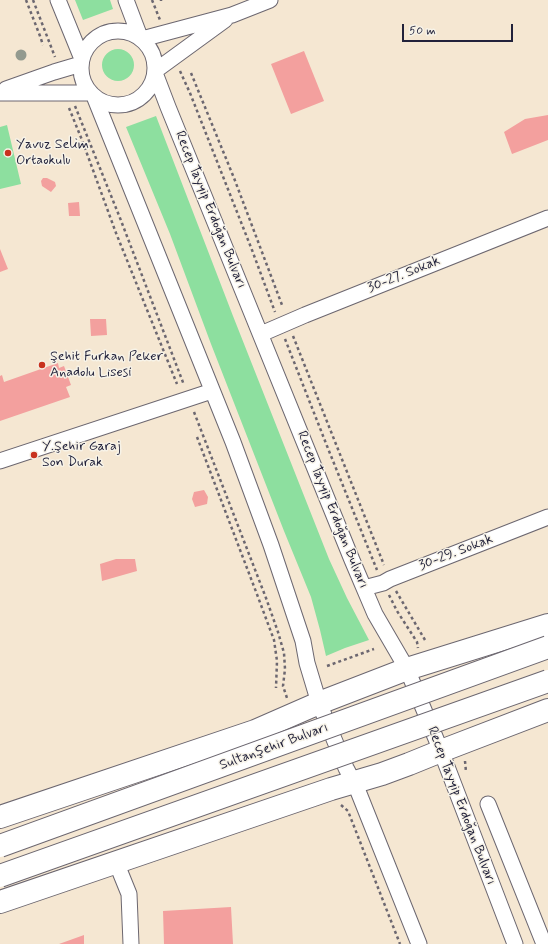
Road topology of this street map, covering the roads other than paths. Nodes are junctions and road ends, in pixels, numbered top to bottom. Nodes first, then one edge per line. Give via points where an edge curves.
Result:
1 (58, 0) edge
2 (126, 0) edge
3 (270, 0) edge
4 (232, 15) junction
5 (141, 38) junction
6 (81, 62) junction
7 (155, 72) junction
8 (0, 92) edge
9 (92, 94) junction
10 (548, 218) edge
11 (261, 334) junction
12 (212, 391) junction
13 (0, 461) edge
14 (548, 517) edge
15 (364, 588) junction
16 (548, 625) edge
17 (548, 647) edge
18 (415, 667) junction
19 (548, 681) edge
20 (319, 703) junction
21 (548, 710) edge
22 (450, 747) junction
23 (353, 782) junction
24 (488, 804) dead end
25 (0, 817) edge
26 (0, 846) edge
27 (116, 862) junction
28 (0, 876) edge
29 (0, 902) edge
30 (131, 944) edge
31 (419, 944) edge
32 (514, 944) edge
33 (544, 944) edge

1 - 6 street
2 - 5 street
3 - 4 street
4 - 5 street
4 - 7 street
5 - 6 street via 122,30 104,33 90,43
5 - 7 street via 153,54
6 - 8 street
6 - 9 street via 84,82
7 - 9 street via 149,88 132,102 114,105 101,101
7 - 11 street, Recep Tayyip Erdoğan Bulvarı
8 - 9 street
9 - 12 street
10 - 11 street, 30-27. Sokak
11 - 15 street, Recep Tayyip Erdoğan Bulvarı
12 - 13 street
12 - 20 street via 271,545 303,641
14 - 15 street, 30-29. Sokak via 383,583
15 - 18 street, Recep Tayyip Erdoğan Bulvarı via 375,614
16 - 18 highway
17 - 26 highway, Sultanşehir Bulvarı, bridge
18 - 20 highway
18 - 22 street, Recep Tayyip Erdoğan Bulvarı
19 - 28 highway, Sultanşehir Bulvarı, bridge
20 - 23 street
20 - 25 highway via 255,731
21 - 22 highway
22 - 23 highway via 389,772
22 - 32 street, Recep Tayyip Erdoğan Bulvarı
23 - 27 highway
23 - 31 street
24 - 33 street
27 - 29 highway
27 - 30 street via 130,894

